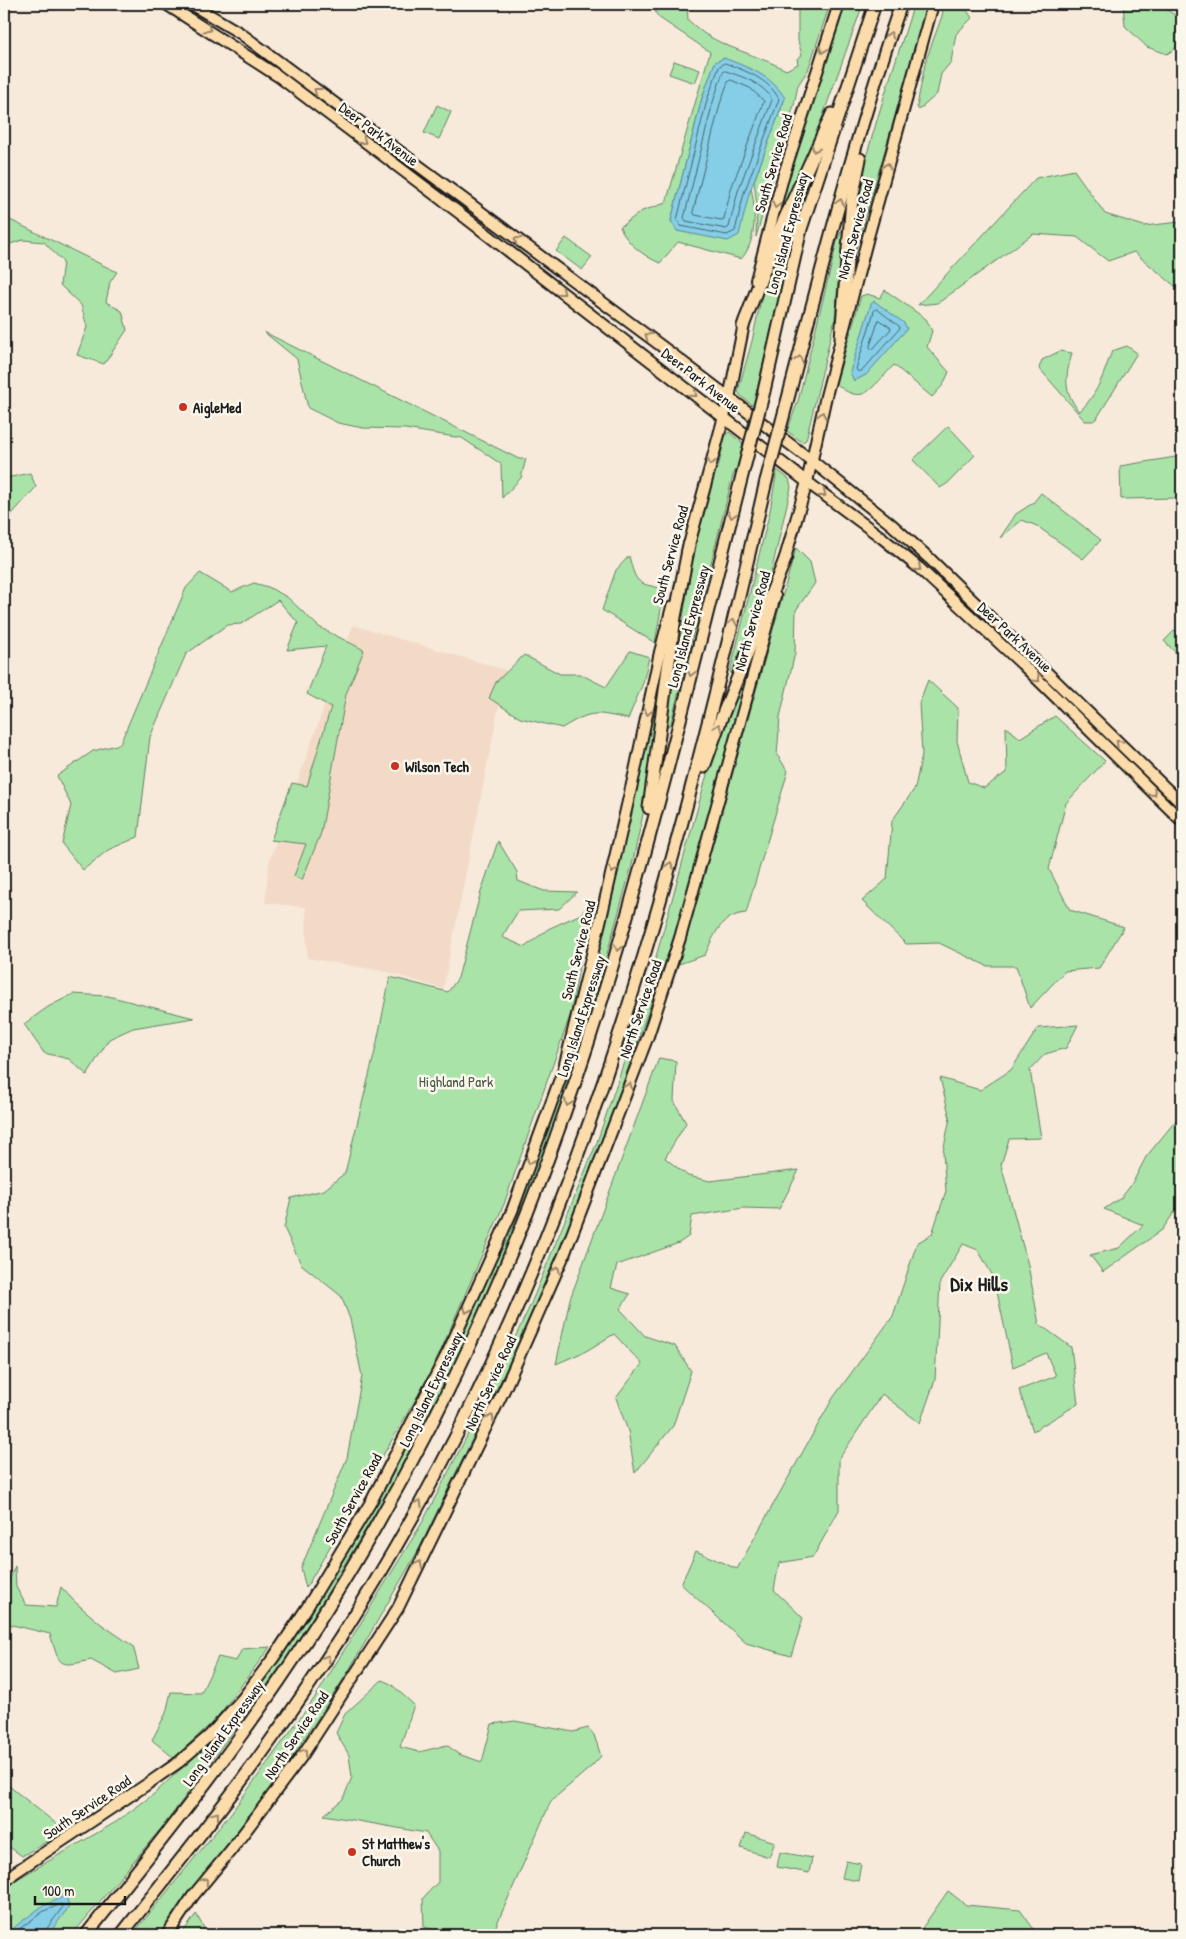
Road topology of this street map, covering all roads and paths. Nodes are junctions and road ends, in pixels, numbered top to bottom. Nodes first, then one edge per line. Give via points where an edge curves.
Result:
1 (166, 4) edge
2 (191, 4) edge
3 (839, 4) edge
4 (875, 4) edge
5 (901, 4) edge
6 (933, 4) edge
7 (879, 67) junction
8 (846, 90) junction
9 (332, 102) junction
10 (324, 111) junction
11 (743, 326) junction
12 (841, 338) junction
13 (729, 398) junction
14 (723, 417) junction
15 (812, 461) junction
16 (807, 482) junction
17 (689, 545) junction
18 (786, 557) junction
19 (692, 788) junction
20 (1182, 804) edge
21 (1182, 821) edge
22 (624, 927) junction
23 (4, 1883) edge
24 (86, 1935) edge
25 (120, 1935) edge
26 (167, 1935) edge

1 -> 10 main road, Deer Park Avenue via 273,73
9 -> 2 main road, Deer Park Avenue via 240,33
3 -> 11 main road, South Service Road via 784,177
4 - 8 highway, Long Island Expressway
7 -> 5 highway
12 -> 6 main road, North Service Road
7 - 12 highway via 852,199
19 -> 7 highway, bridge via 766,481
8 -> 11 highway via 830,116 779,231
8 -> 22 highway, Long Island Expressway, bridge via 801,229 764,391
9 - 10 main road
13 -> 9 main road, Deer Park Avenue
10 -> 14 main road, Deer Park Avenue
11 - 13 main road, South Service Road
15 -> 12 main road, North Service Road
13 - 14 main road, South Service Road
13 - 15 main road, Deer Park Avenue
14 - 16 main road, Deer Park Avenue
14 -> 17 main road, South Service Road
15 - 16 main road, North Service Road
20 -> 15 main road, Deer Park Avenue via 930,559
16 - 18 main road, North Service Road
16 -> 21 main road, Deer Park Avenue via 919,568
17 - 22 highway via 675,617 652,790
17 -> 23 main road, South Service Road via 660,652 636,771 564,1068 512,1211 448,1352 367,1508 308,1606 242,1698 210,1735 179,1762 14,1873
19 -> 18 highway via 705,765
26 -> 18 main road, North Service Road via 193,1896 302,1756 398,1608 506,1386 564,1255 654,1018 680,938
25 -> 19 highway via 216,1814 308,1687 395,1547 474,1400 540,1254 598,1098 627,1014
22 -> 24 highway, Long Island Expressway via 573,1090 514,1244 475,1335 412,1462 372,1534 280,1679 189,1805

